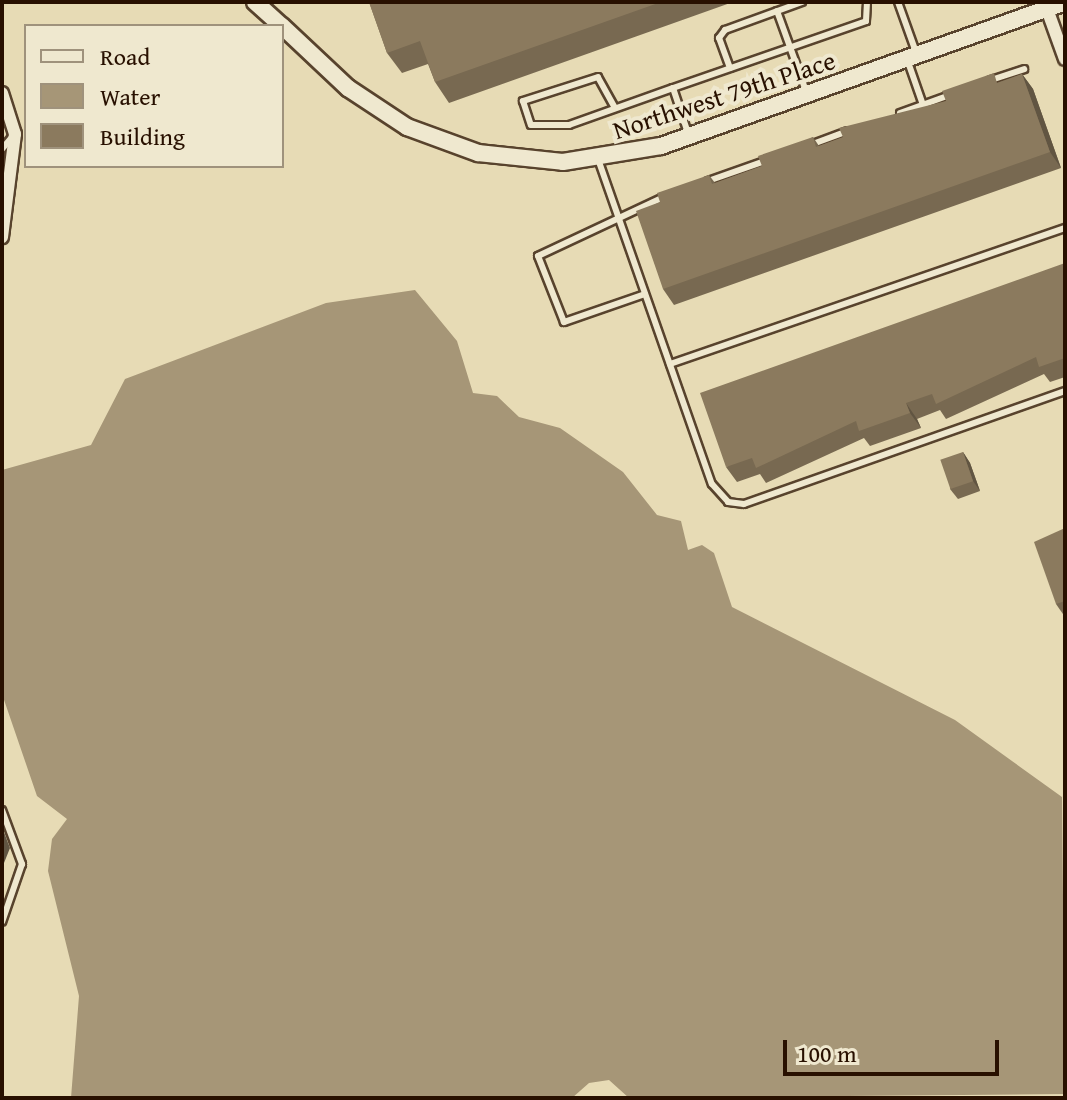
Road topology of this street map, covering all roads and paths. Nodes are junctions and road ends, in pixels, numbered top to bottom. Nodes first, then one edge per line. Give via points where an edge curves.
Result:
1 (255, 2) edge
2 (802, 2) edge
3 (867, 2) edge
4 (898, 2) edge
5 (1065, 2) edge
6 (1023, 9) edge
7 (1047, 9) junction
8 (777, 11) junction
9 (280, 24) edge
10 (284, 28) edge
11 (791, 47) junction
12 (912, 57) junction
13 (1065, 59) edge
14 (730, 68) junction
15 (1024, 69) dead end
16 (981, 84) edge
17 (673, 88) junction
18 (966, 89) edge
19 (2, 93) edge
20 (807, 94) junction
21 (923, 105) junction
22 (615, 108) junction
23 (894, 115) edge
24 (865, 125) edge
25 (15, 134) junction
26 (689, 136) junction
27 (2, 149) edge
28 (792, 151) edge
29 (777, 157) edge
30 (598, 159) junction
31 (690, 188) edge
32 (675, 193) edge
33 (617, 214) junction
34 (1065, 228) edge
35 (2, 237) edge
36 (645, 294) junction
37 (670, 364) junction
38 (1065, 391) edge
39 (2, 810) edge
40 (2, 922) edge

1 - 9 main road, Northwest 79th Place
2 - 8 lane
3 - 11 lane via 866,21
4 - 12 lane
5 - 7 main road, Northwest 79th Place
6 - 7 main road, Northwest 79th Place
6 - 12 main road, Northwest 79th Place
7 - 13 street
8 - 11 lane
8 - 14 lane via 725,30 719,38
10 - 30 main road, Northwest 79th Place via 357,95 430,138 522,161
11 - 14 lane
11 - 20 lane
12 - 20 main road, Northwest 79th Place
12 - 21 lane
14 - 17 lane
15 - 16 lane
17 - 22 lane
17 - 26 lane
18 - 21 lane
19 - 25 street
20 - 26 main road, Northwest 79th Place
21 - 23 lane
22 - 22 lane via 569,125 531,125 523,101 598,77
24 - 28 lane
25 - 27 lane
25 - 35 street
26 - 30 main road, Northwest 79th Place
29 - 31 lane
30 - 33 lane
32 - 33 lane
33 - 36 lane
33 - 36 lane via 538,256 564,322
34 - 37 lane
36 - 37 lane
37 - 38 lane via 712,484 728,502 744,504
39 - 40 lane via 22,864

